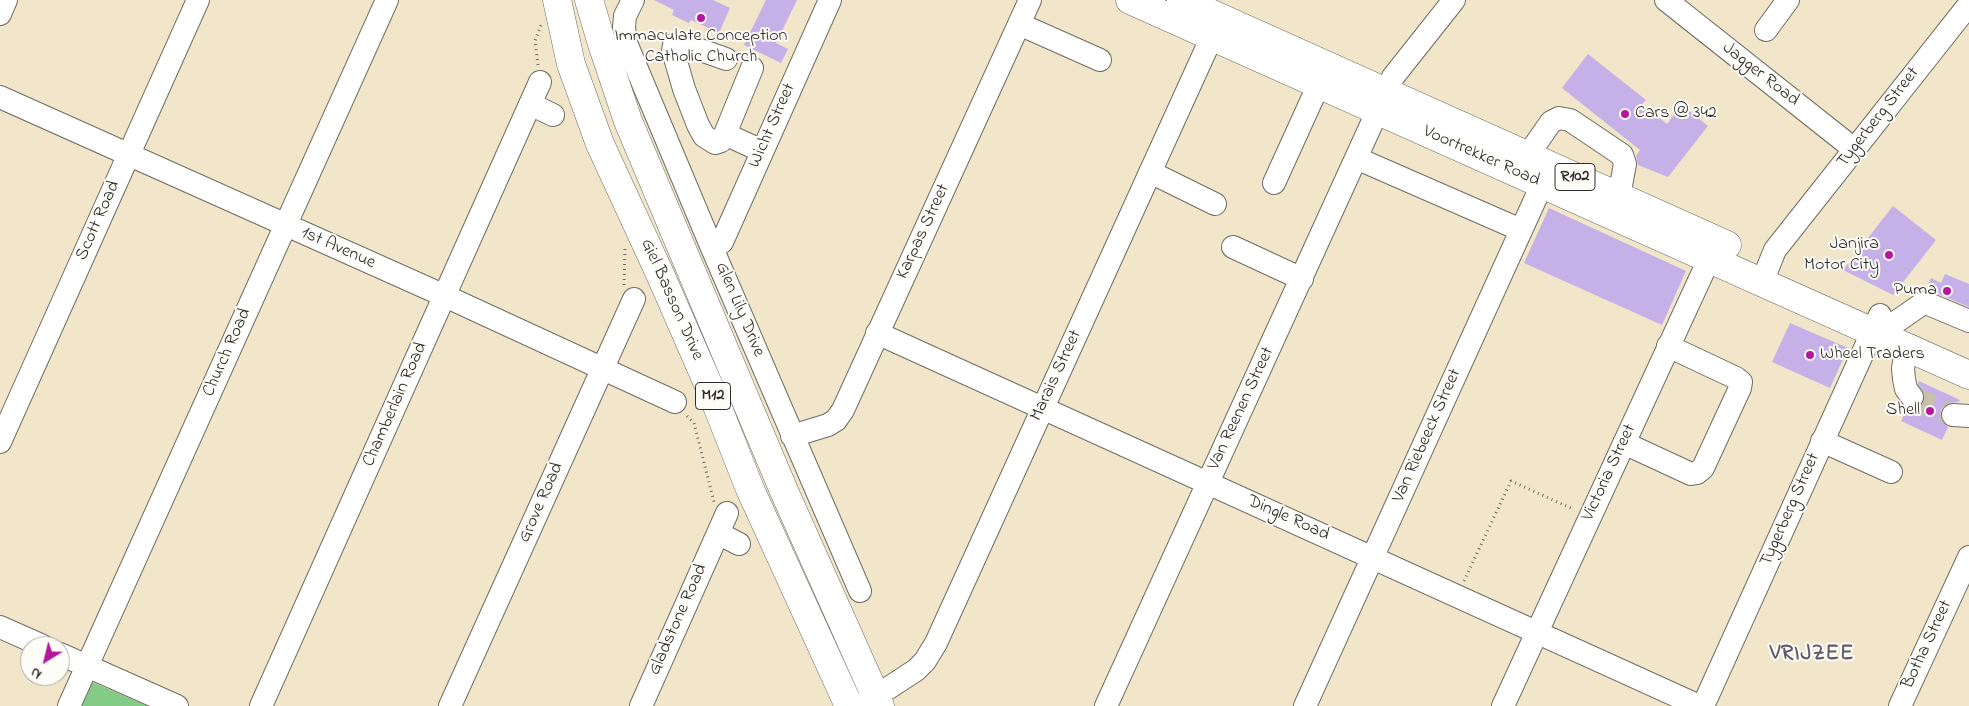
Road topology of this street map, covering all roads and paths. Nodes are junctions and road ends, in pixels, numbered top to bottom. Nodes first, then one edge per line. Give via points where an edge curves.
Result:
1 (6, 0) edge
2 (198, 0) edge
3 (387, 0) edge
4 (589, 0) edge
5 (633, 0) edge
6 (830, 0) edge
7 (1030, 0) edge
8 (1132, 0) edge
9 (1181, 0) edge
10 (1454, 0) edge
11 (1666, 0) edge
12 (1788, 0) edge
13 (1965, 5) edge
14 (549, 11) edge
15 (0, 14) edge
16 (1019, 24) junction
17 (1216, 27) junction
18 (1766, 30) dead end
19 (726, 59) dead end
20 (1100, 60) dead end
21 (752, 68) dead end
22 (539, 76) joint
23 (1319, 84) junction
24 (0, 97) edge
25 (1382, 102) junction
26 (530, 104) junction
27 (553, 115) dead end
28 (725, 134) junction
29 (1854, 149) junction
30 (762, 151) junction
31 (129, 155) junction
32 (1356, 158) junction
33 (1540, 169) junction
34 (1150, 172) junction
35 (1274, 183) dead end
36 (1619, 196) junction
37 (1215, 204) dead end
38 (286, 225) junction
39 (1522, 230) junction
40 (626, 246) dead end
41 (1233, 247) dead end
42 (712, 248) junction
43 (1713, 250) junction
44 (1766, 273) junction
45 (1302, 280) junction
46 (629, 293) joint
47 (445, 296) junction
48 (1969, 321) edge
49 (1883, 323) junction
50 (878, 333) junction
51 (1668, 346) junction
52 (1907, 347) junction
53 (1969, 354) edge
54 (603, 368) junction
55 (1969, 375) edge
56 (1912, 396) dead end
57 (1042, 407) junction
58 (679, 408) joint
59 (792, 436) junction
60 (1822, 441) junction
61 (0, 442) edge
62 (1624, 443) junction
63 (1891, 472) dead end
64 (1208, 483) junction
65 (721, 510) joint
66 (1590, 517) junction
67 (718, 534) junction
68 (740, 544) dead end
69 (1969, 557) edge
70 (1373, 558) junction
71 (860, 591) dead end
72 (1457, 596) junction
73 (0, 627) edge
74 (1536, 633) junction
75 (20, 636) edge
76 (70, 658) edge
77 (87, 666) junction
78 (872, 702) edge
79 (69, 706) edge
80 (177, 706) edge
81 (261, 706) edge
82 (450, 706) edge
83 (641, 706) edge
84 (849, 706) edge
85 (1106, 706) edge
86 (1305, 706) edge
87 (1503, 706) edge
88 (1698, 706) edge
89 (1703, 706) edge
90 (1900, 706) edge

1 - 15 street
2 - 31 street, Scott Road
3 - 38 street, Church Road
4 - 78 main road, Giel Basson Drive / M12 via 628,121
5 - 42 street, Glen Lily Drive via 625,16 624,27 629,50
6 - 30 street, Wicht Street
7 - 16 street, Karpas Street
8 - 17 main road, Voortrekker Road / R102
9 - 17 main road, Voortrekker Road / R102
10 - 25 street, Van Reenen Street via 1392,77
11 - 29 street, Jagger Road
12 - 18 street
13 - 29 street, Tygerberg Street
14 - 22 path via 535,41
14 - 84 main road, Giel Basson Drive / M12 via 600,144 705,376 753,496
16 - 20 street
16 - 50 street, Karpas Street
17 - 23 main road, Voortrekker Road / R102
17 - 25 main road, Voortrekker Road / R102
17 - 34 street, Marais Street
19 - 28 street via 678,42 674,45 684,89 704,136 715,143 721,142
21 - 28 street
22 - 26 street, Chamberlain Road
23 - 25 main road, Voortrekker Road / R102
23 - 35 street
24 - 31 street, 1st Avenue
25 - 32 street, Van Reenen Street
25 - 33 main road, Voortrekker Road / R102
26 - 27 street
26 - 47 street, Chamberlain Road
28 - 30 street
29 - 44 street, Tygerberg Street via 1775,250
30 - 42 street, Wicht Street via 722,242
31 - 38 street, 1st Avenue
31 - 61 street, Scott Road
32 - 39 street
32 - 45 street, Van Reenen Street
33 - 36 main road, Voortrekker Road / R102
33 - 36 street, Van Riebeeck Street via 1551,122 1559,118 1570,120 1622,155 1625,164
33 - 39 street, Van Riebeeck Street
33 - 43 main road, Voortrekker Road / R102
34 - 37 street
34 - 57 street, Marais Street
36 - 43 main road, Voortrekker Road / R102
38 - 47 street, 1st Avenue
38 - 77 street, Church Road
39 - 70 street, Van Riebeeck Street
40 - 46 path via 623,277
41 - 45 street
42 - 59 street, Glen Lily Drive
43 - 44 main road, Voortrekker Road / R102
43 - 51 street, Victoria Street
44 - 49 main road, Voortrekker Road / R102
45 - 64 street, Van Reenen Street
46 - 54 street, Grove Road
47 - 54 street, 1st Avenue
47 - 81 street, Chamberlain Road
48 - 49 street via 1926,303
49 - 52 main road, Voortrekker Road / R102
49 - 53 main road, Voortrekker Road / R102
49 - 60 street, Tygerberg Street
50 - 57 street, Dingle Road
50 - 59 street, Karpas Street via 844,410 836,420
51 - 62 street, Victoria Street
51 - 62 street via 1736,378 1741,382 1740,388 1703,468 1697,473 1691,474
52 - 55 main road, Voortrekker Road / R102
52 - 56 street via 1904,379
54 - 58 street, 1st Avenue
54 - 82 street, Grove Road
57 - 64 street, Dingle Road
57 - 78 street, Marais Street via 931,653 916,670
58 - 65 path via 694,423
59 - 71 street, Glen Lily Drive
60 - 63 street
60 - 89 street, Tygerberg Street
62 - 66 street, Victoria Street
64 - 70 street, Dingle Road
64 - 85 street, Van Reenen Street
65 - 67 street, Gladstone Road
66 - 72 path via 1511,481
66 - 74 street, Victoria Street
67 - 68 street
67 - 83 street, Gladstone Road
69 - 90 street, Botha Street
70 - 72 street, Dingle Road
70 - 86 street, Van Riebeeck Street
72 - 74 street, Dingle Road
73 - 75 street
74 - 87 street, Victoria Street
74 - 88 street, Dingle Road
76 - 77 street
77 - 79 street, Church Road
77 - 80 street

